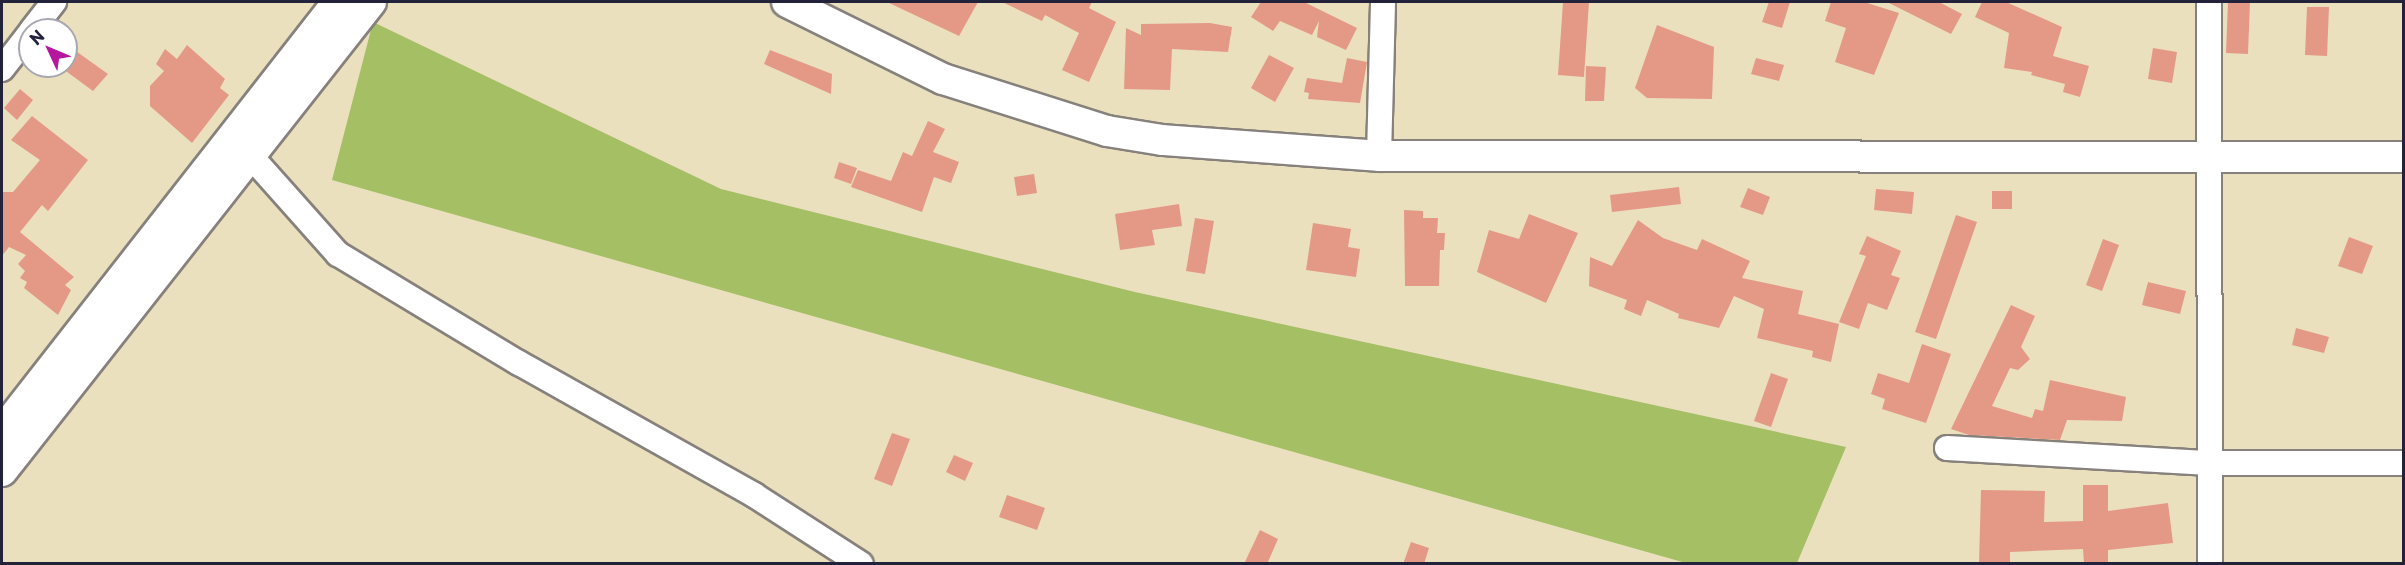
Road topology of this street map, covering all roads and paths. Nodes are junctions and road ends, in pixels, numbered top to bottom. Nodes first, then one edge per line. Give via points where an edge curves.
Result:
1 (54, 2) edge
2 (338, 2) edge
3 (371, 2) edge
4 (787, 2) edge
5 (1383, 2) edge
6 (2210, 2) edge
7 (41, 18) edge
8 (18, 48) edge
9 (2, 69) edge
10 (241, 145) junction
11 (1379, 156) junction
12 (2403, 157) edge
13 (2208, 158) junction
14 (2, 432) edge
15 (1947, 448) dead end
16 (2210, 463) junction
17 (2403, 463) edge
18 (2, 471) edge
19 (861, 564) edge
20 (2210, 564) edge

1 - 7 street
2 - 10 street
3 - 10 street
4 - 11 street via 943,80 1107,131 1162,140
5 - 11 street
6 - 13 street
8 - 9 street
10 - 14 street
10 - 18 street
10 - 19 street via 338,255 519,363 754,495
11 - 13 street
12 - 13 street
13 - 16 street
15 - 16 street
16 - 17 street
16 - 20 street

